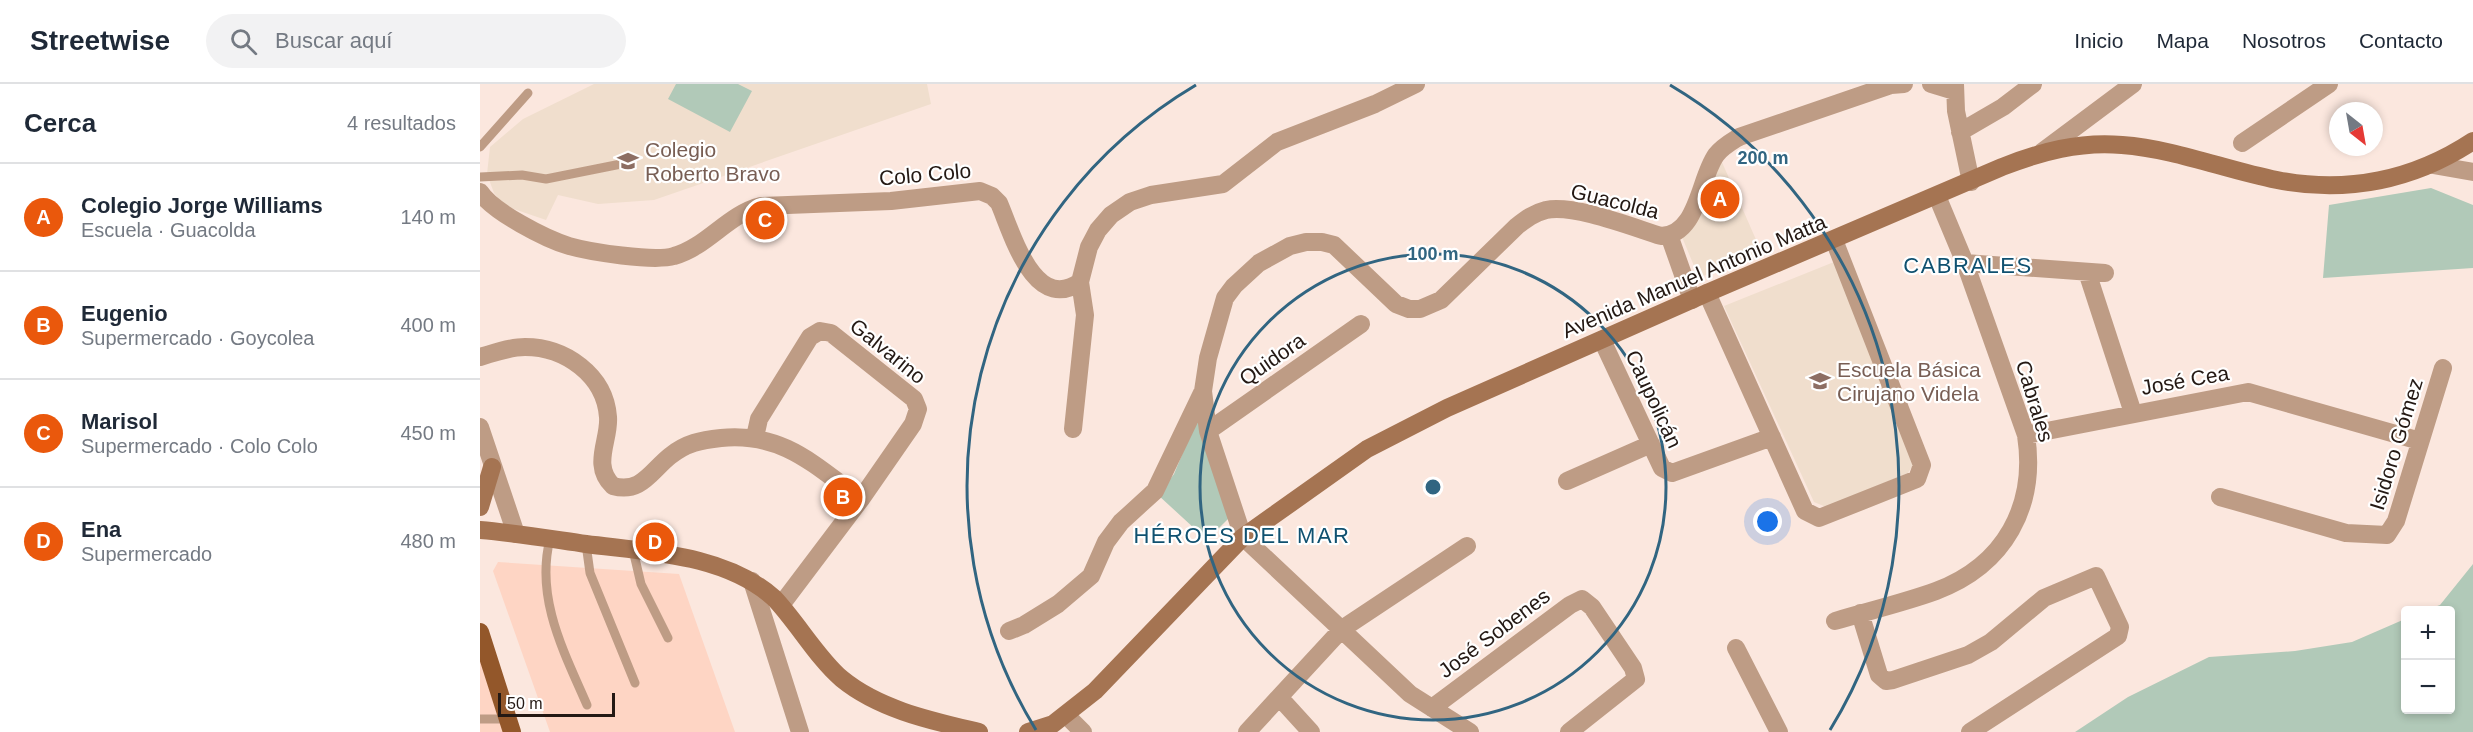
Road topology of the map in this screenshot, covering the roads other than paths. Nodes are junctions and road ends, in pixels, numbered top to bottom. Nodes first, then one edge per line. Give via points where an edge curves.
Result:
1 (1416, 84) edge
2 (1904, 84) edge
3 (1931, 84) edge
4 (2032, 84) edge
5 (2133, 84) edge
6 (2329, 84) edge
7 (1955, 87) edge
8 (528, 93) dead end
9 (1960, 132) junction
10 (2473, 141) edge
11 (2242, 143) dead end
12 (480, 147) edge
13 (2042, 152) junction
14 (626, 163) dead end
15 (2433, 165) junction
16 (2473, 172) edge
17 (480, 177) edge
18 (1971, 182) junction
19 (480, 192) edge
20 (1937, 196) junction
21 (1669, 235) junction
22 (1834, 240) junction
23 (1965, 263) junction
24 (1080, 282) junction
25 (1699, 297) junction
26 (1361, 324) dead end
27 (1602, 340) junction
28 (480, 357) edge
29 (2443, 368) dead end
30 (1203, 392) junction
31 (2133, 412) junction
32 (480, 427) edge
33 (1073, 429) dead end
34 (1208, 431) junction
35 (2026, 435) junction
36 (755, 437) junction
37 (1772, 437) junction
38 (2420, 441) junction
39 (1650, 444) junction
40 (492, 467) junction
41 (1567, 481) dead end
42 (2220, 497) dead end
43 (861, 499) junction
44 (480, 507) edge
45 (480, 530) edge
46 (516, 534) junction
47 (1243, 537) junction
48 (550, 539) junction
49 (586, 544) junction
50 (1467, 546) dead end
51 (633, 550) junction
52 (752, 581) junction
53 (781, 605) junction
54 (1860, 613) junction
55 (1835, 621) dead end
56 (1342, 629) junction
57 (1009, 631) dead end
58 (480, 632) edge
59 (668, 638) dead end
60 (1736, 648) dead end
61 (635, 683) dead end
62 (1280, 698) junction
63 (587, 705) dead end
64 (1432, 708) junction
65 (1066, 716) junction
66 (480, 718) edge
67 (510, 725) edge
68 (800, 732) edge
69 (979, 732) edge
70 (1028, 732) edge
71 (1083, 732) edge
72 (1247, 732) edge
73 (1311, 732) edge
74 (1470, 732) edge
75 (1569, 732) edge
76 (1779, 732) edge
77 (1970, 732) edge

1 - 24 street via 1277,142 1223,184 1130,202 1098,230
2 - 21 street, Guacolda via 1732,142 1716,155 1692,213
3 - 7 street
4 - 9 street via 2003,107
5 - 13 street
6 - 11 street
7 - 9 street
8 - 12 lane
9 - 18 street
10 - 15 main road, Avenida Manuel Antonio Matta
13 - 15 main road, Avenida Manuel Antonio Matta via 2122,145 2278,180 2318,185 2387,180
13 - 18 main road, Avenida Manuel Antonio Matta
14 - 17 lane via 546,179 522,175
15 - 16 street
18 - 20 main road, Avenida Manuel Antonio Matta
19 - 24 street, Colo Colo via 504,214 567,245 658,258 675,256 748,209 761,206 891,201 980,191 999,203 1027,268 1040,283 1065,289
20 - 22 main road, Avenida Manuel Antonio Matta
20 - 23 street, Cabrales
21 - 25 street, Guacolda
21 - 30 street, Guacolda via 1660,236 1561,209 1545,210 1517,226 1441,300 1420,309 1396,304 1334,245 1306,242 1290,246 1259,263 1225,298
22 - 25 main road, Avenida Manuel Antonio Matta
22 - 37 street, Guacolda via 1922,465 1917,479 1819,518 1805,511
23 - 31 street via 2096,272
23 - 35 street, Cabrales
24 - 33 street via 1085,315
25 - 27 main road, Avenida Manuel Antonio Matta
25 - 37 street, Guacolda
26 - 34 street, Quidora
27 - 39 street, Caupolicán
27 - 47 main road, Avenida Manuel Antonio Matta via 1447,408 1367,449
28 - 36 street via 525,347 575,363 592,375 607,409 609,420 602,460 607,481 613,486 632,488 643,482 671,455 695,440
29 - 38 street, Isidoro Gómez
30 - 34 street, Guacolda
30 - 57 street, Guacolda via 1155,491 1121,522 1106,542 1091,576 1058,604
31 - 35 street, José Cea
31 - 38 street, José Cea via 2248,392
32 - 40 street
34 - 47 street, Guacolda
35 - 54 street, Cabrales via 2029,482 2022,512 1985,562 1936,591
36 - 43 street via 796,451
36 - 43 street, Galvarino via 759,419 810,337 820,331 831,333 914,399 918,409 913,424
37 - 39 street, Caupolicán via 1672,473 1662,468
38 - 42 street, Isidoro Gómez via 2391,532 2382,537 2346,533
39 - 41 street
40 - 44 main road
40 - 46 street
43 - 53 street, Galvarino
45 - 46 main road
46 - 48 main road
47 - 56 street
47 - 65 main road, Avenida Manuel Antonio Matta via 1095,691
48 - 49 main road
48 - 63 lane via 546,556 550,612
49 - 51 main road
49 - 61 lane via 590,573
50 - 56 street
51 - 52 main road via 713,565
51 - 59 lane via 641,584
52 - 53 main road
52 - 68 street
53 - 69 main road via 841,678 902,711
54 - 55 street, Cabrales
54 - 77 street via 1879,675 1886,681 1893,680 1968,655 2044,598 2096,576 2120,627 2118,636
56 - 62 street
56 - 64 street via 1410,694
58 - 67 main road
60 - 76 street
62 - 72 street
62 - 73 street
64 - 74 street
64 - 75 street, José Sobenes via 1582,599 1592,607 1636,673 1636,679
65 - 70 main road, Avenida Manuel Antonio Matta
65 - 71 street
66 - 67 lane

